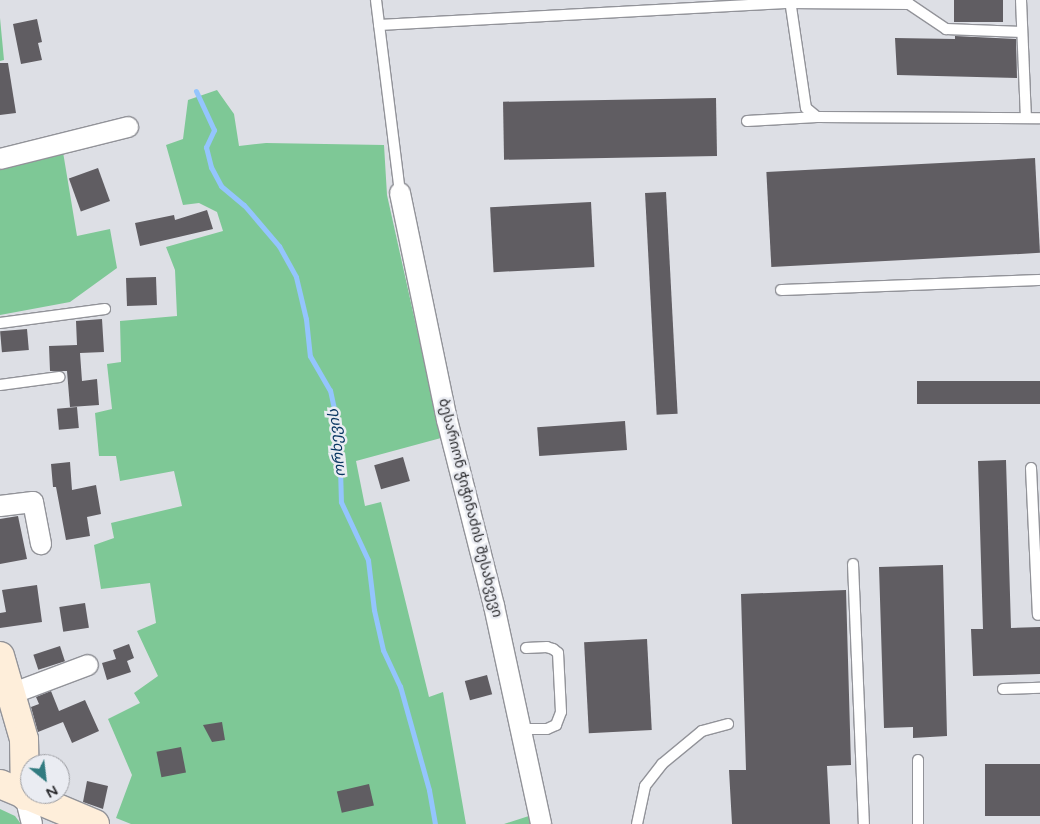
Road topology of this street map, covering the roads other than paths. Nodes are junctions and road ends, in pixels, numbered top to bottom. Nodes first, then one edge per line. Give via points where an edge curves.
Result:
1 (376, 0) edge
2 (1021, 0) edge
3 (790, 2) edge
4 (379, 25) junction
5 (1022, 32) junction
6 (817, 117) junction
7 (1026, 117) junction
8 (1040, 118) edge
9 (747, 121) dead end
10 (128, 127) dead end
11 (0, 159) edge
12 (400, 193) joint
13 (1040, 280) edge
14 (781, 290) dead end
15 (105, 309) dead end
16 (0, 323) edge
17 (59, 376) dead end
18 (0, 385) edge
19 (1031, 468) dead end
20 (0, 506) edge
21 (1037, 533) edge
22 (41, 544) dead end
23 (853, 564) dead end
24 (1038, 615) dead end
25 (526, 648) dead end
26 (0, 656) edge
27 (88, 665) dead end
28 (1040, 688) edge
29 (1003, 689) dead end
30 (11, 694) junction
31 (728, 724) dead end
32 (520, 730) junction
33 (24, 754) edge
34 (918, 760) dead end
35 (0, 784) edge
36 (20, 794) edge
37 (27, 804) edge
38 (45, 804) edge
39 (32, 824) edge
40 (95, 824) edge
41 (540, 824) edge
42 (636, 824) edge
43 (864, 824) edge
44 (918, 824) edge

1 - 4 lane
2 - 5 lane
3 - 4 lane
3 - 5 lane via 909,4 946,29
3 - 6 lane via 806,108
4 - 12 lane
5 - 7 lane
6 - 7 lane
6 - 9 lane
7 - 8 lane
10 - 11 street
12 - 32 street, ბესარიონ ჭიჭინაძის შესახვევი via 447,420 494,606
13 - 14 lane
15 - 16 lane
17 - 18 lane
19 - 21 lane
20 - 22 street via 33,502
21 - 24 lane
23 - 43 lane
25 - 32 lane via 553,648 558,653 561,712 556,725
26 - 30 street
27 - 30 street
28 - 29 lane
30 - 33 street via 24,739
31 - 42 lane via 702,731 662,764 645,786
32 - 41 street, ბესარიონ ჭიჭინაძის შესახვევი
34 - 44 lane
35 - 36 street
37 - 39 street
38 - 40 street

